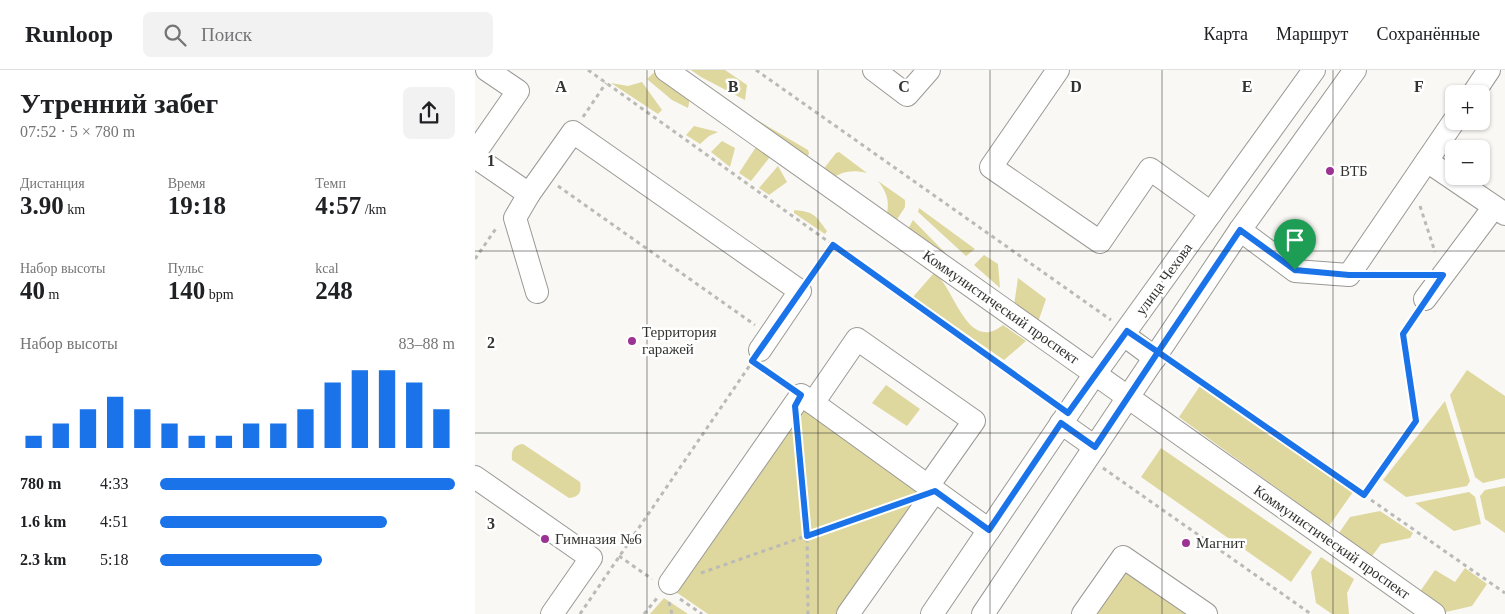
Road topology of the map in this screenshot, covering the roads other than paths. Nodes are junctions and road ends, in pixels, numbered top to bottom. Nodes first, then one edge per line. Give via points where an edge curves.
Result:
1 (487, 70) edge
2 (666, 70) edge
3 (874, 70) edge
4 (929, 70) edge
5 (1058, 70) edge
6 (1314, 70) edge
7 (1355, 70) edge
8 (1489, 70) edge
9 (1479, 85) edge
10 (1448, 130) edge
11 (476, 159) edge
12 (1427, 161) junction
13 (529, 194) junction
14 (1499, 210) edge
15 (1211, 213) junction
16 (1240, 230) junction
17 (537, 292) dead end
18 (1425, 299) road end
19 (1125, 333) junction
20 (761, 349) road end
21 (1157, 355) junction
22 (1095, 374) junction
23 (1128, 397) junction
24 (803, 402) junction
25 (1065, 418) junction
26 (1096, 456) junction
27 (475, 477) edge
28 (932, 488) junction
29 (989, 530) junction
30 (670, 584) road end
31 (552, 614) edge
32 (848, 614) edge
33 (932, 614) edge
34 (983, 614) edge
35 (1083, 614) edge
36 (1206, 614) edge
37 (1434, 614) edge

1 - 11 street via 518,91
2 - 22 street, Коммунистический проспект
3 - 4 street via 907,95
5 - 15 street via 991,167 1100,242 1150,170
6 - 15 street, улица Чехова
7 - 16 street
8 - 9 street
10 - 12 street
11 - 13 street
12 - 14 street
12 - 16 street via 1349,275 1295,270
13 - 17 street via 515,218
13 - 20 street via 573,132 800,291
14 - 18 street
15 - 19 street, улица Чехова
16 - 21 street
19 - 21 street
19 - 22 street, улица Чехова
21 - 23 street
22 - 23 street, Коммунистический проспект
22 - 25 street, улица Чехова
23 - 26 street
23 - 37 street, Коммунистический проспект
24 - 28 street
24 - 28 street via 857,339 974,421
24 - 30 street
25 - 26 street
25 - 29 street, улица Чехова
26 - 34 street
27 - 31 street via 591,558
28 - 29 street
28 - 32 street
29 - 33 street, улица Чехова
35 - 36 street via 1123,557

